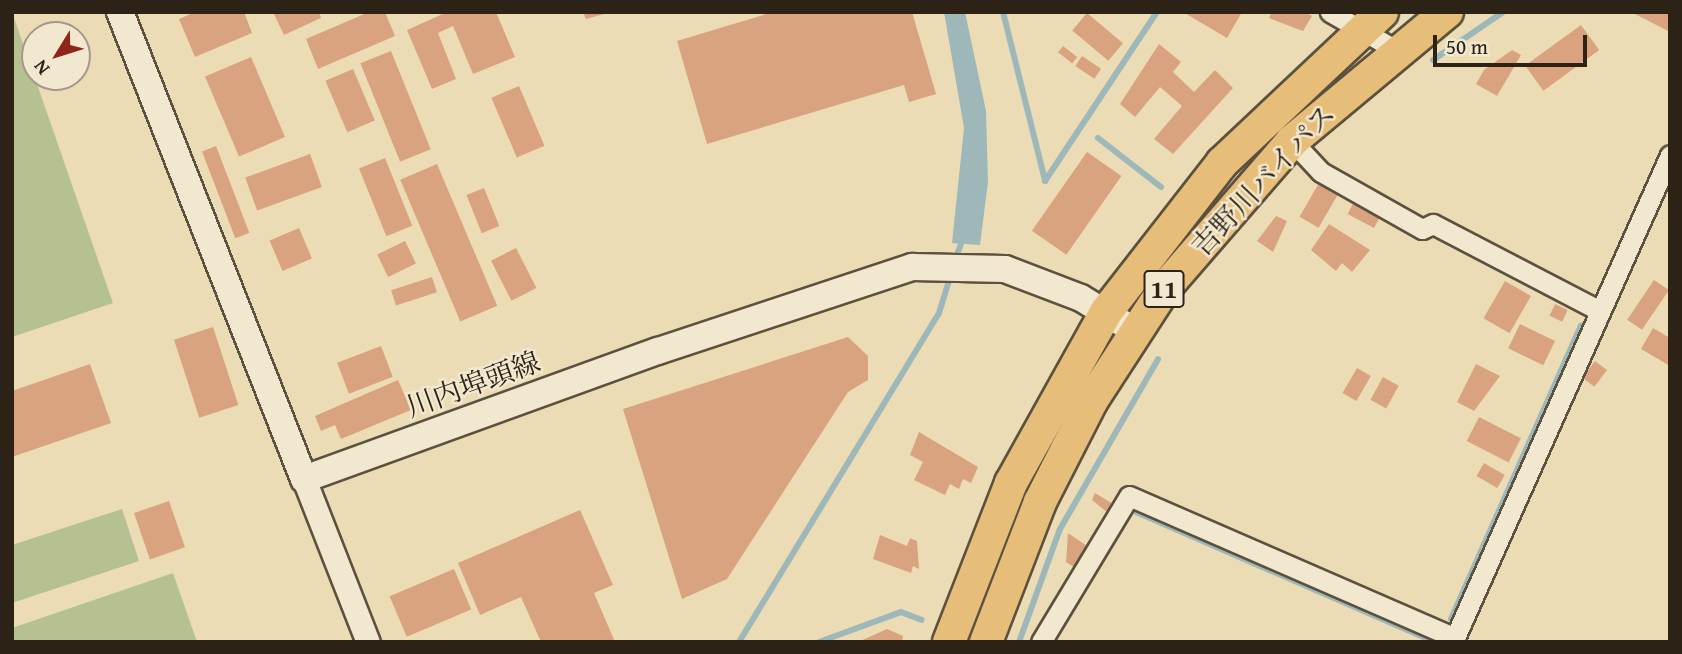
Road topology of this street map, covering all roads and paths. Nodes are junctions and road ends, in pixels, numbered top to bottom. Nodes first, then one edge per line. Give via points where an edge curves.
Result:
1 (120, 12) edge
2 (1330, 12) edge
3 (1447, 12) edge
4 (1371, 22) edge
5 (1396, 50) junction
6 (1292, 141) junction
7 (1670, 155) edge
8 (1598, 310) junction
9 (1105, 312) junction
10 (1137, 332) junction
11 (304, 479) junction
12 (1454, 640) edge
13 (368, 642) edge
14 (949, 642) edge
15 (986, 642) edge
16 (1041, 642) edge

1 - 11 main road
2 - 4 street
3 - 5 highway, 吉野川バイパス / 11
4 - 5 street
4 - 9 highway, 吉野川バイパス / 11 via 1222,163
5 - 6 highway, 吉野川バイパス / 11
6 - 8 street via 1321,172 1422,229 1433,224
6 - 10 highway, 吉野川バイパス / 11 via 1164,289
7 - 8 street
8 - 12 street
9 - 10 main road, 川内埠頭線
9 - 11 main road, 川内埠頭線 via 1041,281 980,265 940,263 764,315
9 - 14 highway, 吉野川バイパス / 11 via 1011,483
10 - 15 highway, 吉野川バイパス / 11 via 1092,400 1040,502
11 - 13 street
12 - 16 street via 1129,496

